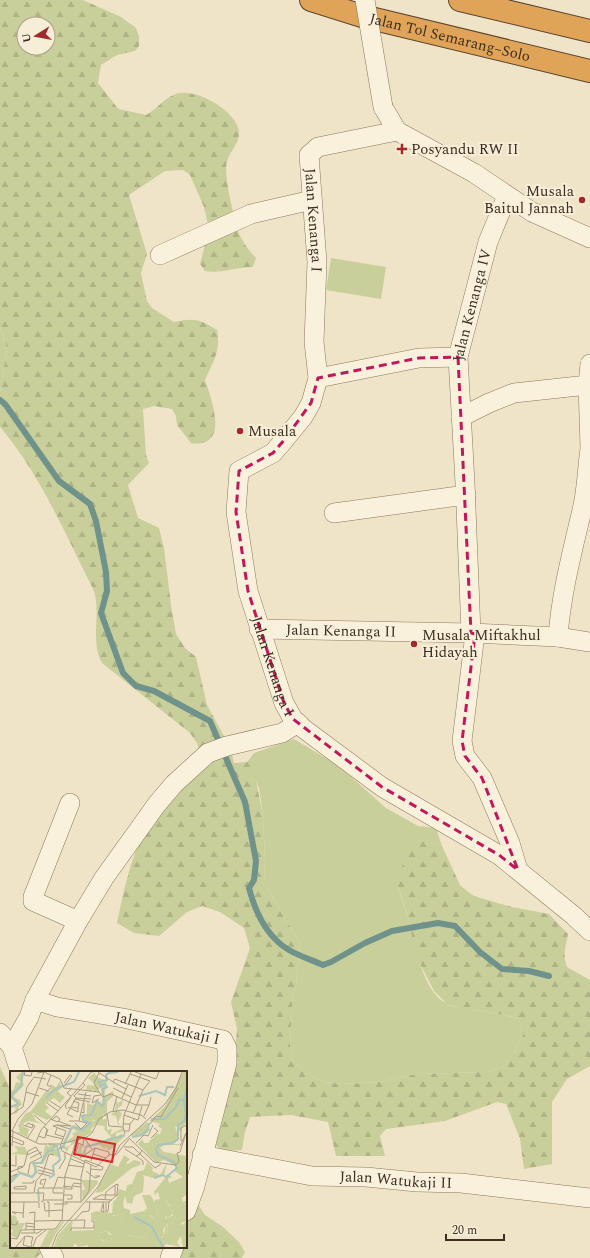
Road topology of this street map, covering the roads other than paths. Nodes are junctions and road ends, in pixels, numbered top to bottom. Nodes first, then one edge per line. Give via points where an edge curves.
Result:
1 (311, 0) edge
2 (365, 0) edge
3 (460, 0) edge
4 (590, 31) edge
5 (590, 72) edge
6 (397, 131) junction
7 (507, 196) junction
8 (312, 200) junction
9 (590, 238) edge
10 (160, 255) dead end
11 (458, 357) junction
12 (590, 364) edge
13 (318, 378) junction
14 (588, 385) junction
15 (461, 417) junction
16 (590, 448) edge
17 (466, 495) junction
18 (334, 513) dead end
19 (260, 629) junction
20 (473, 633) junction
21 (558, 637) junction
22 (590, 642) edge
23 (298, 723) junction
24 (70, 803) dead end
25 (518, 870) junction
26 (78, 921) junction
27 (590, 931) edge
28 (35, 1000) junction
29 (0, 1033) edge
30 (12, 1047) junction
31 (20, 1071) edge
32 (202, 1155) junction
33 (590, 1198) edge
34 (187, 1208) edge
35 (49, 1248) edge
36 (174, 1248) edge
37 (54, 1258) edge
38 (170, 1258) edge

1 - 5 highway, Jalan Tol Semarang–Solo via 362,16
2 - 6 street, bridge via 383,107
3 - 4 highway
6 - 7 street via 474,173
6 - 8 street, Jalan Kenanga I via 313,150 309,155
7 - 9 street via 532,212
7 - 11 street, Jalan Kenanga IV via 488,242
8 - 10 street via 251,214
8 - 13 street, Jalan Kenanga I via 317,262 314,342
11 - 13 street via 419,358
11 - 15 street, Jalan Kenanga IV
12 - 14 street
13 - 19 street, Jalan Kenanga I via 312,403 273,453 239,471 236,512 248,591
14 - 15 street via 514,393
14 - 16 street
15 - 17 street, Jalan Kenanga IV
16 - 21 street via 582,509 560,606
17 - 18 street
17 - 20 street, Jalan Kenanga IV
19 - 20 street, Jalan Kenanga II
19 - 23 street, Jalan Kenanga I via 284,703
20 - 21 street, Jalan Kenanga II
20 - 25 street via 462,741 465,756 482,778 510,844
21 - 22 street, Jalan Kenanga II
23 - 25 street, Jalan Kenanga I via 382,787 499,855
23 - 26 street via 282,734 227,746 208,753 174,784 158,804 104,878
24 - 26 street via 33,902
25 - 27 street, Jalan Kenanga I
26 - 28 street
28 - 30 street via 29,1017
28 - 32 street, Jalan Watukaji I via 223,1040 227,1048 227,1063
29 - 30 street
30 - 31 street
32 - 33 street, Jalan Watukaji II via 312,1176 461,1183
32 - 34 street, Jalan Watukaji I
35 - 37 street
36 - 38 street

